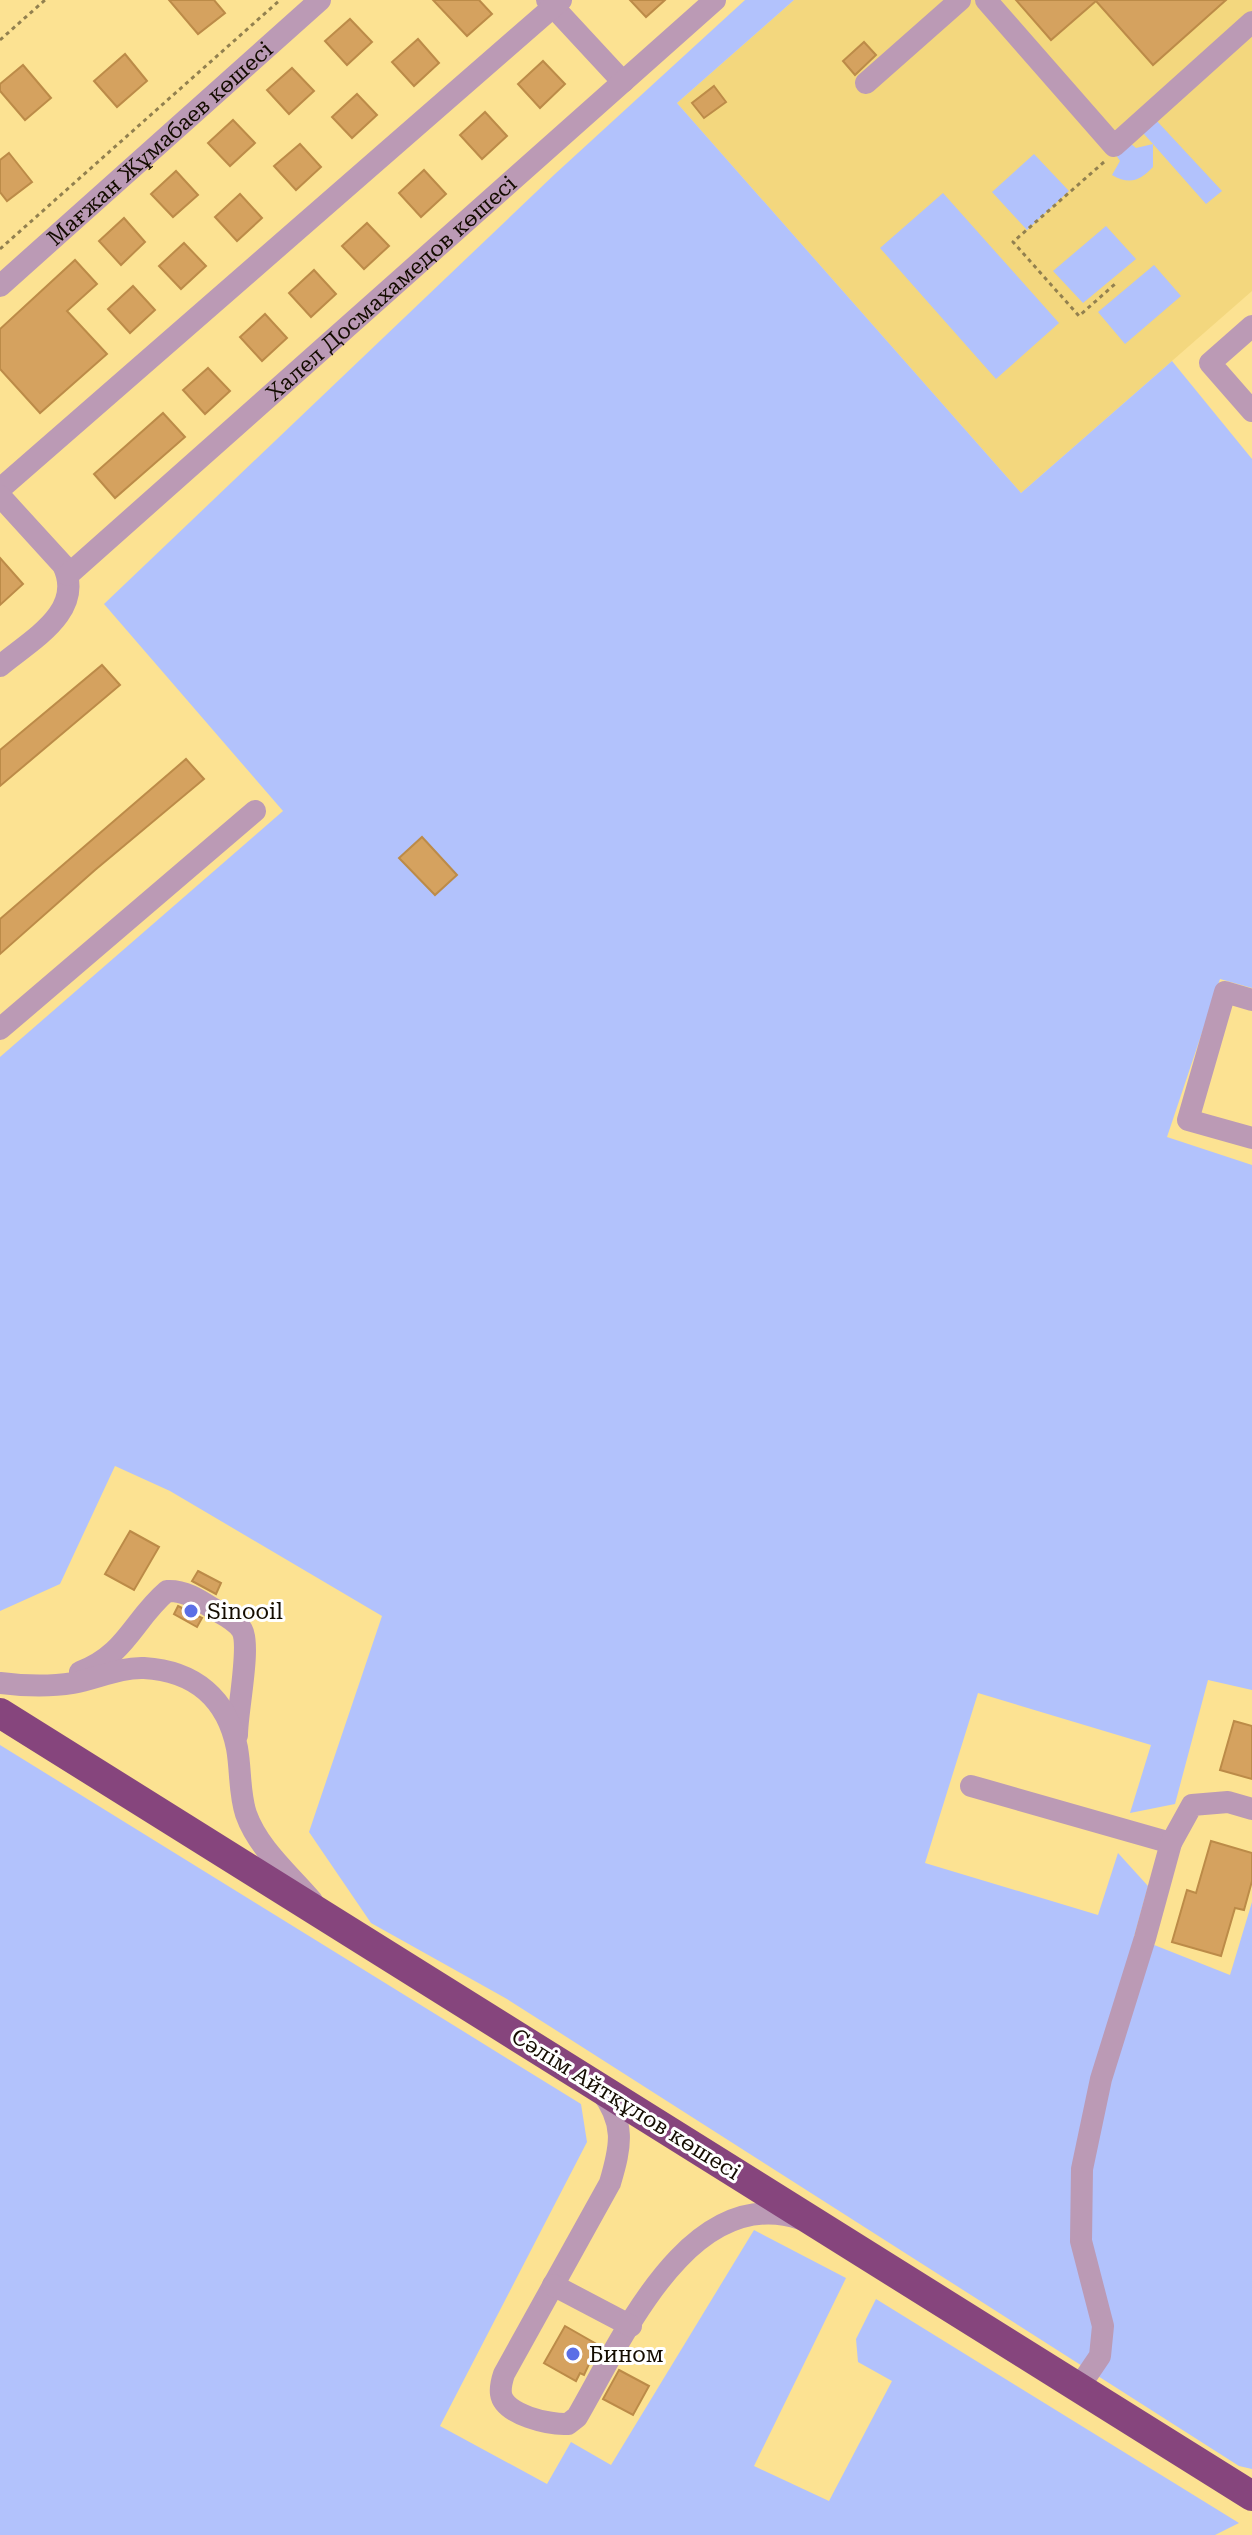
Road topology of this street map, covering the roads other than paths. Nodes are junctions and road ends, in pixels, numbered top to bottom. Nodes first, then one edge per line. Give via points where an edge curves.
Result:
1 (320, 0) edge
2 (715, 0) edge
3 (960, 0) edge
4 (986, 0) edge
5 (554, 2) edge
6 (1252, 22) edge
7 (623, 82) junction
8 (866, 83) dead end
9 (0, 286) edge
10 (1252, 326) edge
11 (1252, 411) edge
12 (0, 489) edge
13 (0, 496) edge
14 (68, 575) junction
15 (0, 666) edge
16 (255, 811) dead end
17 (1252, 1000) edge
18 (0, 1029) edge
19 (1252, 1138) edge
20 (1, 1693) edge
21 (237, 1748) junction
22 (971, 1786) dead end
23 (1252, 1809) edge
24 (1171, 1843) junction
25 (326, 1917) junction
26 (597, 2086) junction
27 (826, 2229) junction
28 (553, 2285) junction
29 (631, 2326) junction
30 (1079, 2387) junction
31 (1252, 2496) edge

1 - 9 street, Мағжан Жұмабаев көшесі
2 - 7 street, Халел Досмахамедов көшесі
3 - 8 street
4 - 6 street via 1114,146
5 - 7 street
5 - 12 street
7 - 14 street, Халел Досмахамедов көшесі
10 - 11 street via 1210,363
13 - 14 street
14 - 15 street via 68,600 60,615
16 - 18 street
17 - 19 street via 1225,992 1188,1120
20 - 21 street via 141,1668 174,1672 204,1687 221,1706
20 - 21 street via 69,1677 106,1660 167,1591 185,1593 235,1622 246,1642
20 - 25 highway, Сәлім Айтқұлов көшесі
21 - 25 street via 246,1813 259,1840
22 - 24 street
23 - 24 street via 1228,1802 1192,1805
24 - 30 street via 1101,2079 1082,2169 1081,2241 1103,2326 1100,2356
25 - 26 highway, Сәлім Айтқұлов көшесі
26 - 27 highway, Сәлім Айтқұлов көшесі
26 - 28 street via 616,2117 619,2152 610,2183
27 - 29 street via 780,2214 735,2220 676,2259
27 - 30 highway, Сәлім Айтқұлов көшесі
28 - 29 street
28 - 29 street via 504,2374 501,2394 514,2410 546,2423 568,2424
30 - 31 highway, Сәлім Айтқұлов көшесі

